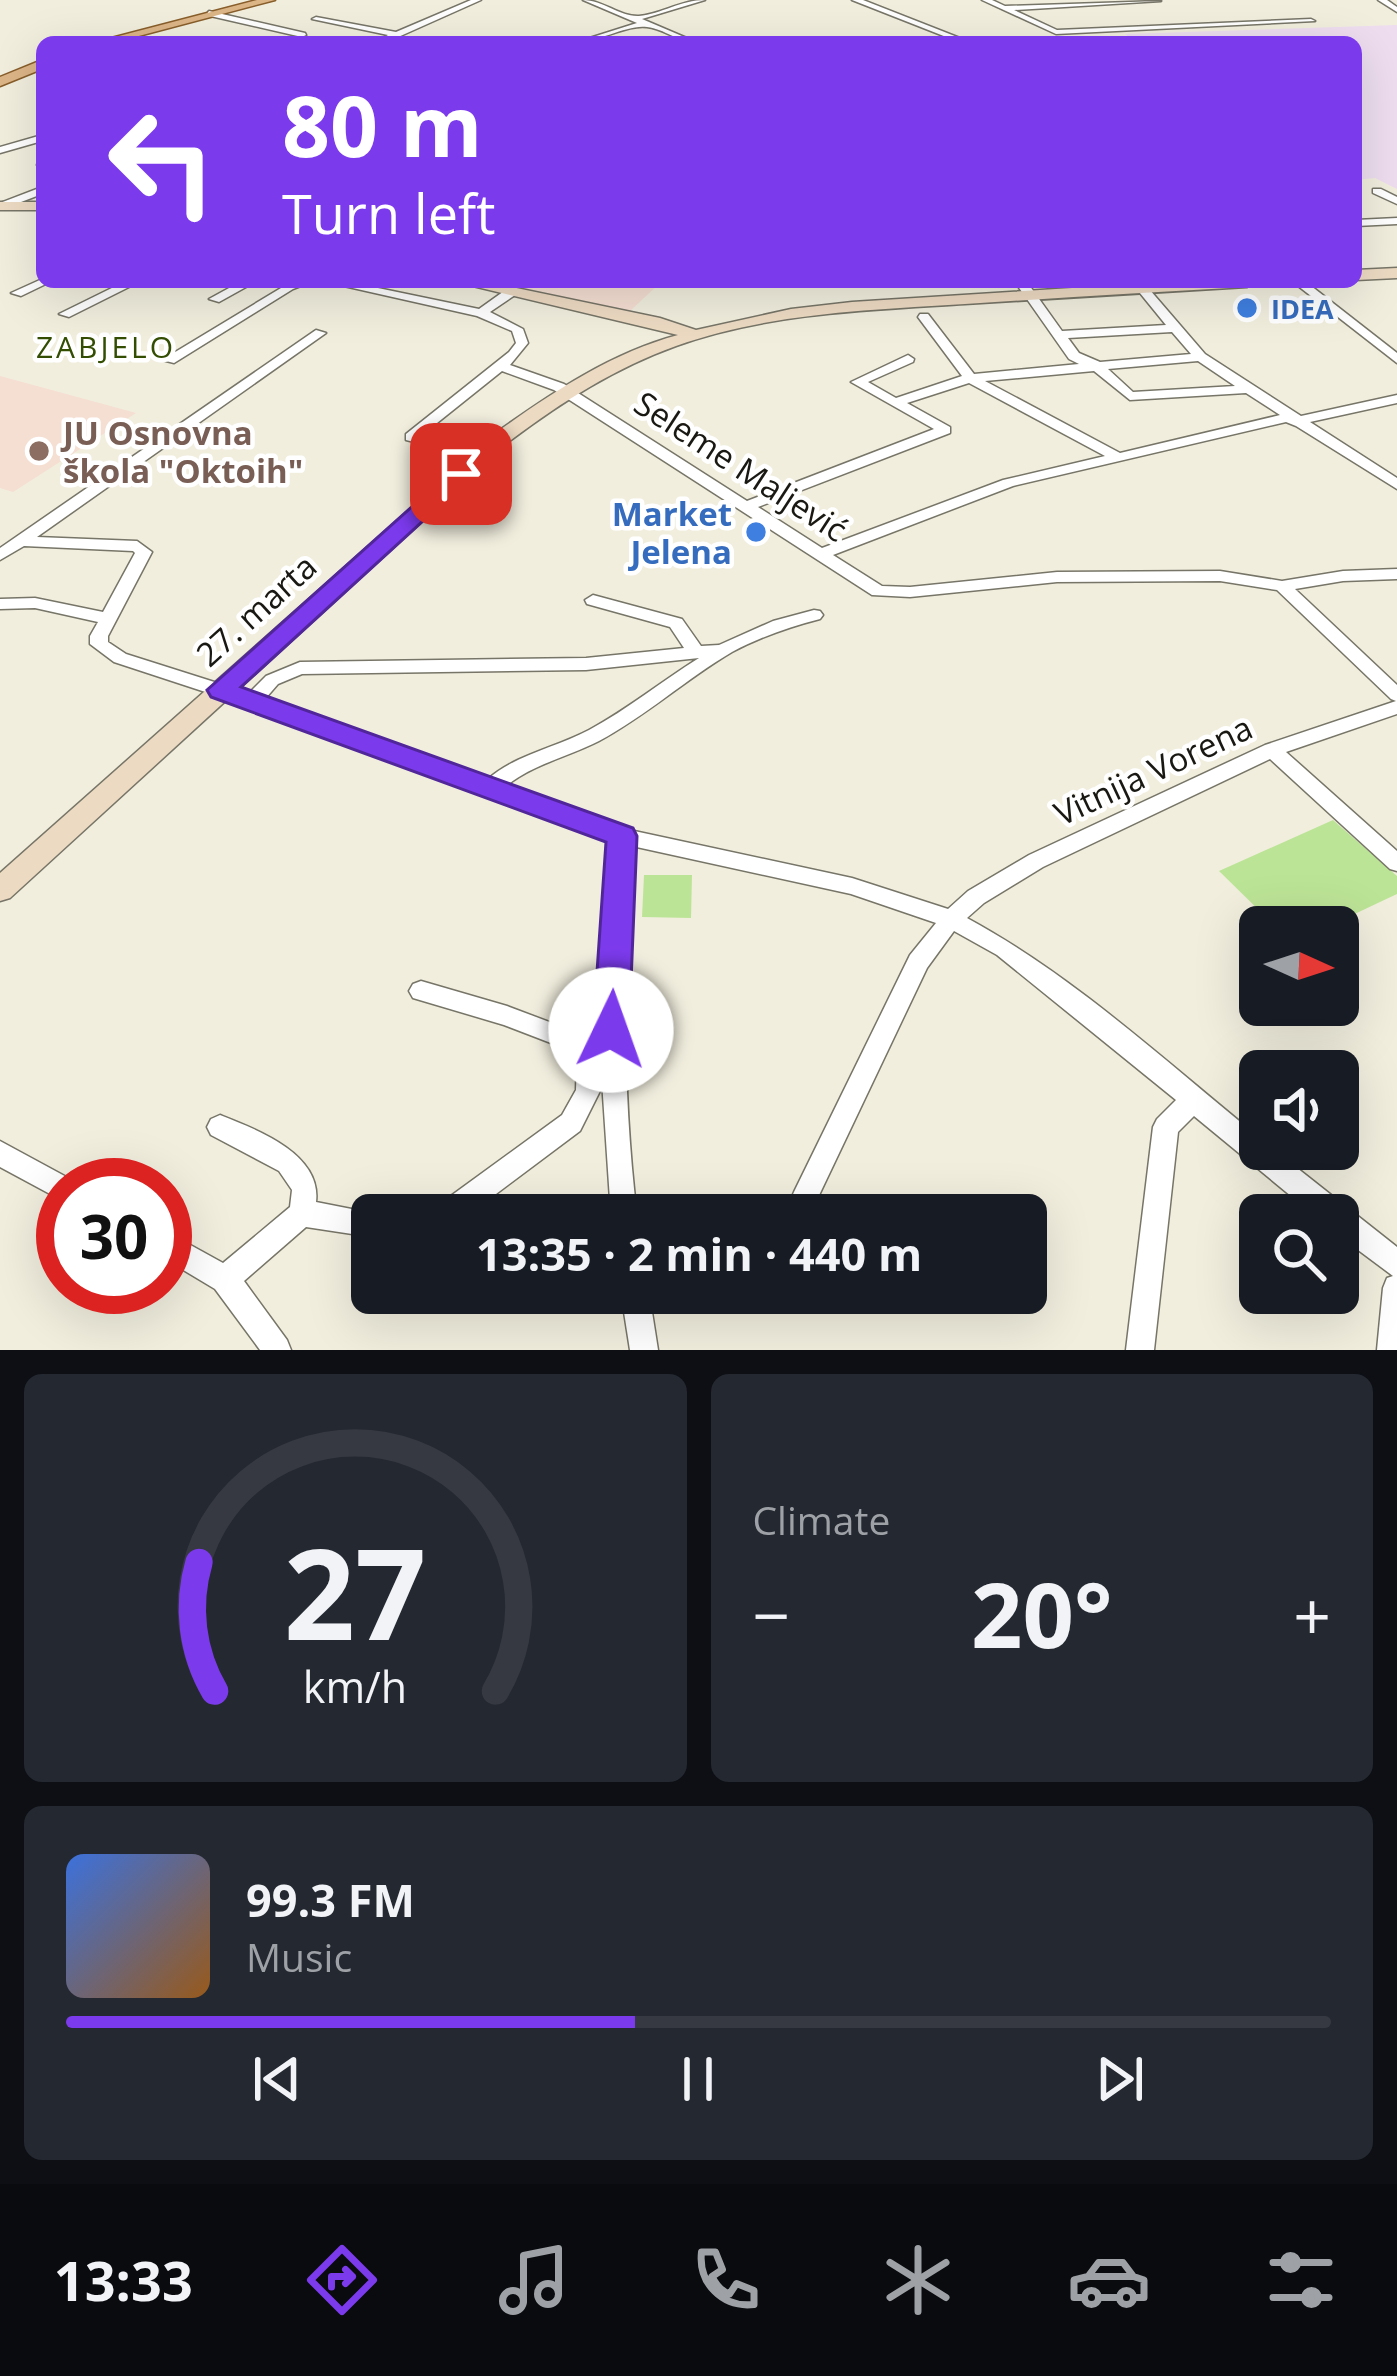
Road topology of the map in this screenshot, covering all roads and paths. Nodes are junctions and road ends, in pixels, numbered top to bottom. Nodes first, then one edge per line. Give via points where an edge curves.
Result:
1 (270, 0) edge
2 (477, 0) edge
3 (587, 0) edge
4 (701, 0) edge
5 (856, 0) edge
6 (986, 0) edge
7 (1382, 0) edge
8 (1157, 1) edge
9 (1002, 8) junction
10 (1397, 10) edge
11 (208, 13) junction
12 (316, 19) dead end
13 (640, 21) junction
14 (1311, 21) dead end
15 (375, 31) junction
16 (397, 34) junction
17 (302, 35) dead end
18 (124, 36) edge
19 (360, 36) edge
20 (393, 36) edge
21 (598, 36) edge
22 (677, 36) edge
23 (950, 36) edge
24 (1054, 36) edge
25 (1072, 36) edge
26 (36, 67) edge
27 (0, 82) edge
28 (0, 131) edge
29 (36, 140) edge
30 (27, 143) junction
31 (0, 150) edge
32 (1377, 190) dead end
33 (36, 192) edge
34 (1397, 200) edge
35 (2, 206) edge
36 (36, 206) edge
37 (1397, 221) edge
38 (1362, 223) edge
39 (1397, 273) edge
40 (1362, 275) edge
41 (36, 285) edge
42 (120, 288) edge
43 (237, 288) edge
44 (287, 288) edge
45 (361, 288) edge
46 (492, 288) edge
47 (1178, 288) edge
48 (1307, 288) edge
49 (1025, 289) edge
50 (1144, 291) edge
51 (511, 292) junction
52 (17, 293) dead end
53 (215, 299) dead end
54 (481, 313) junction
55 (65, 314) dead end
56 (924, 317) dead end
57 (1172, 328) junction
58 (320, 333) dead end
59 (1058, 335) junction
60 (683, 336) junction
61 (1200, 357) junction
62 (908, 359) dead end
63 (1397, 359) edge
64 (169, 360) dead end
65 (1090, 364) junction
66 (502, 366) junction
67 (970, 378) junction
68 (1245, 389) junction
69 (564, 391) junction
70 (1397, 399) edge
71 (897, 402) junction
72 (1290, 420) junction
73 (483, 455) junction
74 (1117, 458) junction
75 (1397, 485) edge
76 (750, 505) junction
77 (22, 541) junction
78 (824, 553) junction
79 (0, 555) edge
80 (1397, 574) edge
81 (1282, 586) junction
82 (593, 600) dead end
83 (6, 601) edge
84 (814, 615) dead end
85 (109, 619) junction
86 (717, 650) junction
87 (694, 651) junction
88 (652, 660) junction
89 (671, 685) junction
90 (221, 690) junction
91 (1397, 695) edge
92 (252, 701) junction
93 (1397, 707) edge
94 (1272, 750) junction
95 (492, 787) junction
96 (622, 836) junction
97 (1397, 863) edge
98 (0, 890) edge
99 (951, 919) junction
100 (421, 991) dead end
101 (600, 1044) junction
102 (1192, 1101) junction
103 (220, 1127) dead end
104 (0, 1153) edge
105 (36, 1174) edge
106 (475, 1194) edge
107 (621, 1194) edge
108 (806, 1194) edge
109 (1307, 1194) edge
110 (302, 1213) junction
111 (351, 1221) edge
112 (1359, 1235) edge
113 (192, 1260) edge
114 (1397, 1264) edge
115 (225, 1280) junction
116 (1397, 1288) edge
117 (638, 1314) edge
118 (277, 1350) edge
119 (644, 1350) edge
120 (1140, 1350) edge
121 (1391, 1350) edge

1 - 11 main road
2 - 16 street
3 - 13 street
4 - 13 street
5 - 23 street
6 - 9 street
7 - 10 street
8 - 9 street
9 - 24 street
11 - 17 street
11 - 18 main road
12 - 15 street
13 - 21 street
13 - 22 street
14 - 25 street
15 - 16 street
15 - 19 street
16 - 20 street
26 - 27 main road
28 - 30 street
29 - 30 street
30 - 31 street
32 - 34 street
33 - 35 street
35 - 36 street
37 - 38 street
39 - 40 street
41 - 52 street
42 - 55 street
43 - 53 street
44 - 64 street
45 - 54 street
46 - 51 street
47 - 50 street, 27. marta
48 - 63 street
49 - 50 street, 27. marta
49 - 59 street
49 - 60 street, 27. marta via 810,310
50 - 57 street
51 - 54 street
51 - 60 street
54 - 66 street via 521,336
56 - 67 street
57 - 59 street
57 - 61 street
58 - 77 street
59 - 65 street
60 - 69 street, 27. marta
61 - 65 street
61 - 68 street
62 - 71 street via 858,382
65 - 67 street
65 - 68 street via 1130,396
66 - 69 street
66 - 73 street via 411,437
67 - 71 street
67 - 74 street
68 - 72 street
69 - 73 street, 27. marta
69 - 76 street, Seleme Maljević
70 - 72 street
71 - 76 street via 945,430
72 - 74 street
72 - 75 street
73 - 90 street, 27. marta
74 - 78 street via 994,487
76 - 78 street, Seleme Maljević
77 - 79 street
77 - 85 street via 145,552
78 - 81 street, Seleme Maljević via 885,592 1116,575 1251,577
80 - 81 street
81 - 91 street
82 - 87 street via 676,623
83 - 85 street
84 - 86 street
85 - 90 street via 99,636 105,650
86 - 87 street
86 - 89 street
87 - 88 street
88 - 89 street
88 - 92 street via 300,668
89 - 95 street
90 - 92 street
90 - 98 street, 27. marta
92 - 95 street
93 - 94 street, Vitnija Vorena
94 - 97 street
94 - 99 street, Vitnija Vorena via 1036,861
95 - 96 street
96 - 99 street via 853,886
96 - 101 street
99 - 102 street via 1036,973
99 - 108 street, Vitnija Vorena via 918,962
100 - 101 street
101 - 106 street via 571,1123
101 - 107 street
102 - 109 street
102 - 120 street via 1166,1127
103 - 110 street via 301,1174
104 - 105 street
110 - 111 street
110 - 115 street
112 - 114 street
113 - 115 street
115 - 118 street
116 - 121 street
117 - 119 street

